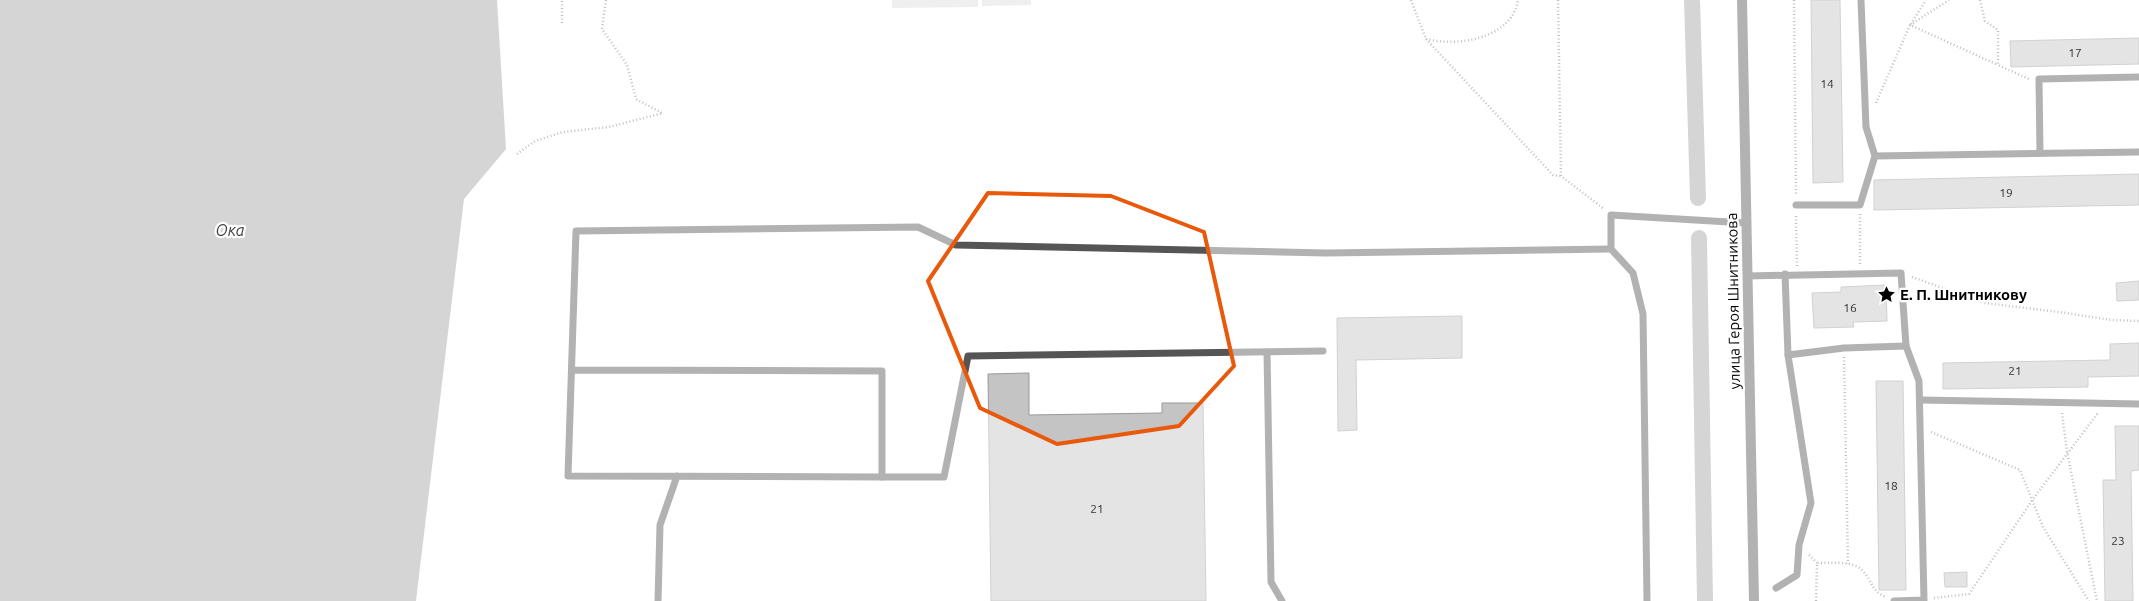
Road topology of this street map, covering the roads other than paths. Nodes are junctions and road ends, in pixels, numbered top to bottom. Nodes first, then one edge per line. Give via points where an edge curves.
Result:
1 (1742, 0) edge
2 (1861, 0) edge
3 (2139, 77) edge
4 (2139, 152) edge
5 (2040, 153) junction
6 (1875, 156) junction
7 (1796, 205) dead end
8 (1746, 223) junction
9 (1611, 249) junction
10 (1785, 274) junction
11 (1748, 276) junction
12 (1906, 346) junction
13 (1323, 351) dead end
14 (1267, 352) junction
15 (1788, 355) junction
16 (572, 370) junction
17 (1920, 400) junction
18 (2139, 404) edge
19 (677, 476) junction
20 (882, 477) junction
21 (1776, 588) dead end
22 (658, 601) edge
23 (1282, 601) edge
24 (1647, 601) edge
25 (1754, 601) edge
26 (1893, 601) edge

1 - 8 street, улица Героя Шнитникова
2 - 6 lane via 1866,127
3 - 5 lane via 2039,79
4 - 5 lane
5 - 6 lane
6 - 7 lane via 1860,205
8 - 9 lane via 1611,215
8 - 11 street, улица Героя Шнитникова
9 - 16 lane via 1326,253 956,245 918,227 576,231
9 - 24 lane via 1633,273 1643,314
10 - 11 lane
10 - 12 lane via 1901,273
10 - 15 lane
11 - 25 street, улица Героя Шнитникова
12 - 15 lane via 1844,348
12 - 17 lane via 1919,381
13 - 14 lane
14 - 20 lane via 968,356 944,477
14 - 23 lane via 1271,582
15 - 21 lane via 1811,503 1799,545 1797,575
16 - 19 lane via 568,476
16 - 20 lane via 882,371
17 - 18 lane
17 - 26 lane via 1924,600
19 - 20 lane
19 - 22 lane via 660,525

